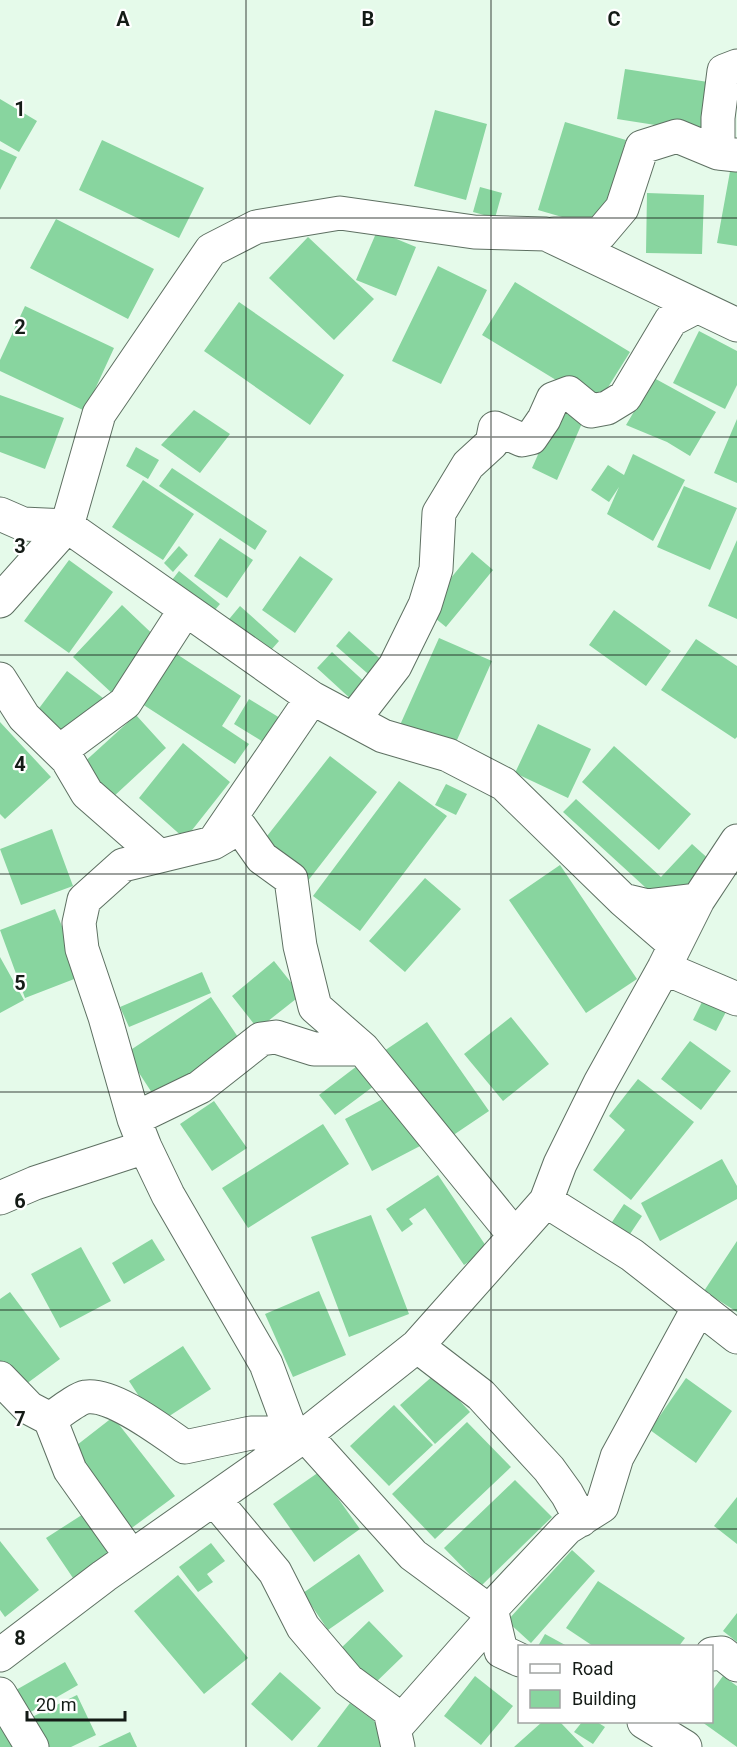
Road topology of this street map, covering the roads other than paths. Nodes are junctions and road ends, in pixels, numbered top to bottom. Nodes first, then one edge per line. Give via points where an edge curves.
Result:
1 (737, 66) edge
2 (728, 154) edge
3 (546, 234) junction
4 (696, 307) junction
5 (737, 326) edge
6 (0, 514) edge
7 (68, 526) junction
8 (0, 602) edge
9 (185, 609) junction
10 (0, 679) edge
11 (312, 698) junction
12 (354, 719) junction
13 (60, 751) junction
14 (737, 841) edge
15 (213, 843) junction
16 (159, 856) junction
17 (623, 900) junction
18 (698, 900) junction
19 (670, 957) junction
20 (737, 999) edge
21 (363, 1049) junction
22 (139, 1133) junction
23 (0, 1198) edge
24 (546, 1201) junction
25 (514, 1236) junction
26 (699, 1307) junction
27 (737, 1337) edge
28 (417, 1346) junction
29 (0, 1378) edge
30 (50, 1419) junction
31 (297, 1436) junction
32 (214, 1499) junction
33 (581, 1520) junction
34 (131, 1556) junction
35 (491, 1614) junction
36 (713, 1654) edge
37 (0, 1655) edge
38 (518, 1660) edge
39 (737, 1665) edge
40 (0, 1694) edge
41 (652, 1723) edge
42 (397, 1737) edge
43 (32, 1747) edge
44 (685, 1747) edge

1 - 2 street via 724,71 718,117
2 - 3 street via 677,136 642,147 622,207 600,234
3 - 4 street
3 - 7 street via 474,232 340,213 256,227 211,250 99,414
4 - 5 street
4 - 12 street via 671,320 625,397 607,408 591,411 569,393 553,399 531,438 522,440 495,428 492,443 468,465 439,513 436,569 425,605 395,666
6 - 7 street via 23,524
7 - 8 street
7 - 9 street
9 - 11 street
9 - 13 street via 125,703
10 - 13 street via 24,717
11 - 12 street
11 - 15 street
12 - 17 street via 383,736 448,755 504,784
13 - 16 street via 87,793
14 - 18 street
15 - 16 street
15 - 21 street via 240,827 262,858 291,879 300,946 315,1007
16 - 22 street via 123,866 84,900 79,923 82,949
17 - 18 street via 648,906
17 - 19 street
18 - 19 street
19 - 20 street
19 - 24 street via 600,1083
21 - 22 street via 314,1049 276,1037 261,1039
21 - 25 street
22 - 23 street
22 - 31 street via 168,1195 266,1364
24 - 25 street
24 - 26 street via 632,1255
25 - 28 street
26 - 27 street
26 - 33 street via 617,1457 602,1506
28 - 31 street
28 - 33 street via 481,1395 549,1469
29 - 30 street via 29,1408
30 - 31 street via 84,1397 132,1410 185,1447 251,1433
30 - 34 street via 70,1470
31 - 32 street
31 - 35 street via 413,1555
32 - 34 street
32 - 42 street via 274,1572 303,1627 348,1680 390,1711
33 - 35 street via 567,1528
34 - 37 street
35 - 38 street via 501,1651
35 - 42 street
36 - 39 street via 722,1653
40 - 43 street
41 - 44 street

